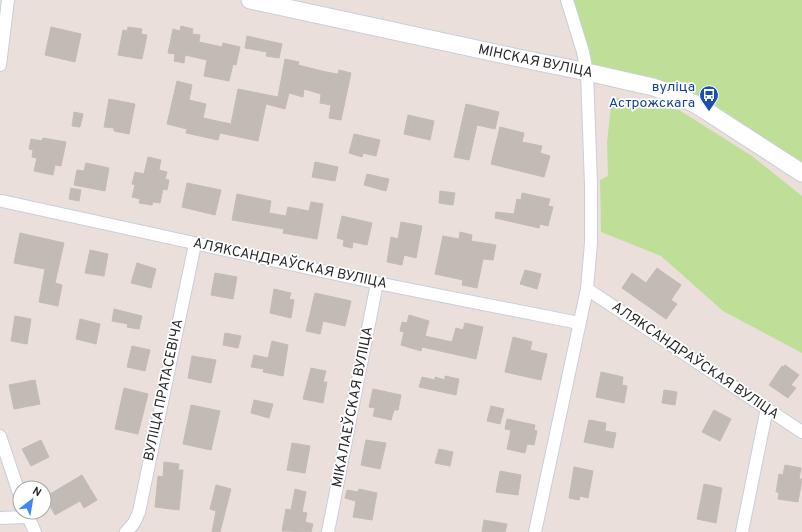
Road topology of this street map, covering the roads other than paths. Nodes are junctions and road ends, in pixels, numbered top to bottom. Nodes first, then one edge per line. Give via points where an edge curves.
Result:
1 (8, 0) edge
2 (250, 0) edge
3 (567, 0) edge
4 (0, 65) edge
5 (587, 72) junction
6 (802, 173) edge
7 (1, 204) edge
8 (195, 244) junction
9 (377, 282) junction
10 (587, 289) junction
11 (580, 323) junction
12 (767, 408) junction
13 (802, 432) edge
14 (0, 436) edge
15 (15, 480) edge
16 (12, 516) edge
17 (0, 518) edge
18 (29, 520) edge
19 (35, 532) edge
20 (126, 532) edge
21 (328, 532) edge
22 (535, 532) edge
23 (742, 532) edge

1 - 4 street
2 - 5 main road, МІНСКАЯ ВУЛІЦА
3 - 5 street
5 - 6 main road, МІНСКАЯ ВУЛІЦА via 652,87 697,105
5 - 10 street via 591,185
7 - 8 street, АЛЯКСАНДРАЎСКАЯ ВУЛІЦА
8 - 9 street, АЛЯКСАНДРАЎСКАЯ ВУЛІЦА
8 - 20 street, ВУЛІЦА ПРАТАСЕВІЧА via 139,512
9 - 11 street, АЛЯКСАНДРАЎСКАЯ ВУЛІЦА
9 - 21 street, МІКАЛАЕЎСКАЯ ВУЛІЦА
10 - 11 street
10 - 12 street, АЛЯКСАНДРАЎСКАЯ ВУЛІЦА
11 - 22 street
12 - 13 street, АЛЯКСАНДРАЎСКАЯ ВУЛІЦА
12 - 23 street
14 - 15 street
16 - 17 street
18 - 19 street

